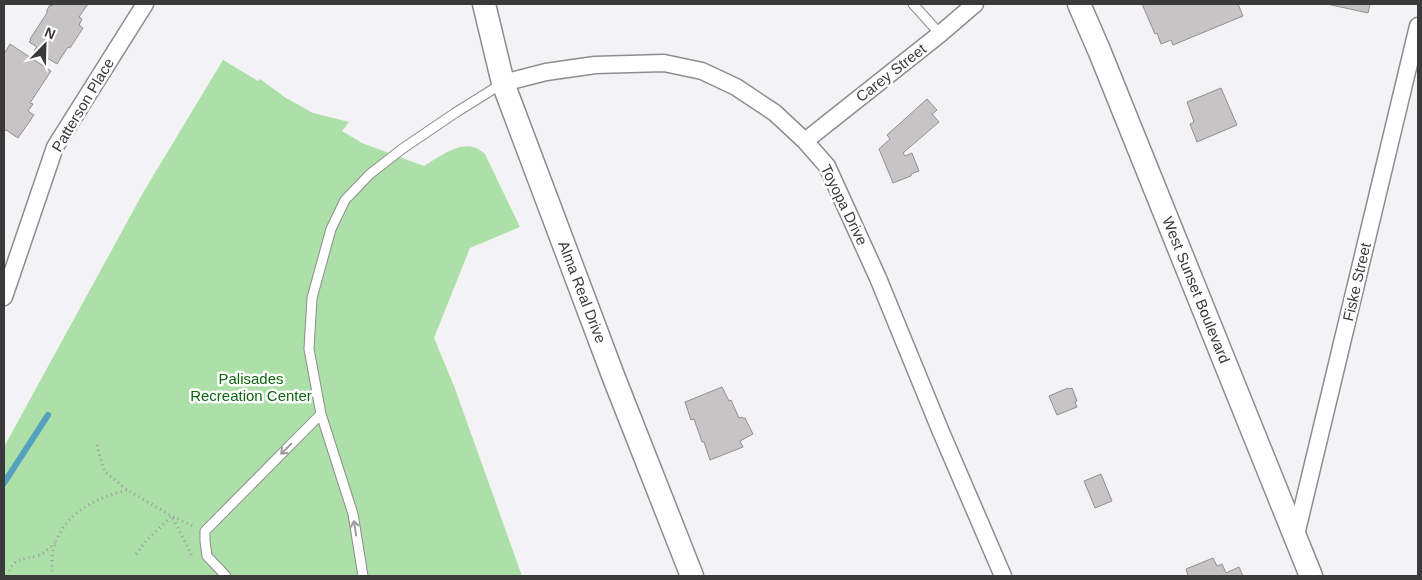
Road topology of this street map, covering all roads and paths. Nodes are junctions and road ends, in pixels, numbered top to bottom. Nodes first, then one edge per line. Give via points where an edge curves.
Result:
1 (145, 4) edge
2 (484, 4) edge
3 (913, 4) edge
4 (975, 4) edge
5 (1079, 4) edge
6 (1418, 26) edge
7 (940, 34) junction
8 (503, 83) junction
9 (805, 141) junction
10 (4, 297) edge
11 (321, 414) junction
12 (97, 445) dead end
13 (127, 490) junction
14 (172, 516) junction
15 (205, 531) junction
16 (1295, 539) junction
17 (56, 543) junction
18 (682, 550) junction
19 (136, 554) dead end
20 (194, 558) dead end
21 (8, 576) edge
22 (52, 576) edge
23 (226, 576) edge
24 (363, 576) edge
25 (682, 576) edge
26 (692, 576) edge
27 (1003, 576) edge
28 (1311, 576) edge

1 - 10 street, Patterson Place via 55,147
2 - 8 street, Alma Real Drive
3 - 7 lane
4 - 7 street, Carey Street
5 - 16 street, West Sunset Boulevard
6 - 16 street, Fiske Street
7 - 9 street, Carey Street
8 - 9 street, Toyopa Drive via 546,72 596,65 664,63 702,72 736,87 775,113
8 - 11 lane via 396,154 370,174 346,200 331,229 312,298 309,349
8 - 18 street, Alma Real Drive
9 - 27 street, Toyopa Drive via 828,166
11 -> 15 lane
24 -> 11 lane via 353,514
12 - 13 path via 104,471
13 - 14 path
13 - 17 path via 84,506 66,524
14 - 15 path
14 - 19 path
14 - 20 path
15 - 23 lane via 207,556
16 - 28 street, West Sunset Boulevard
17 - 21 path via 40,555 17,560 10,567
17 - 22 path via 52,555
18 - 25 street
18 - 26 street, Alma Real Drive

